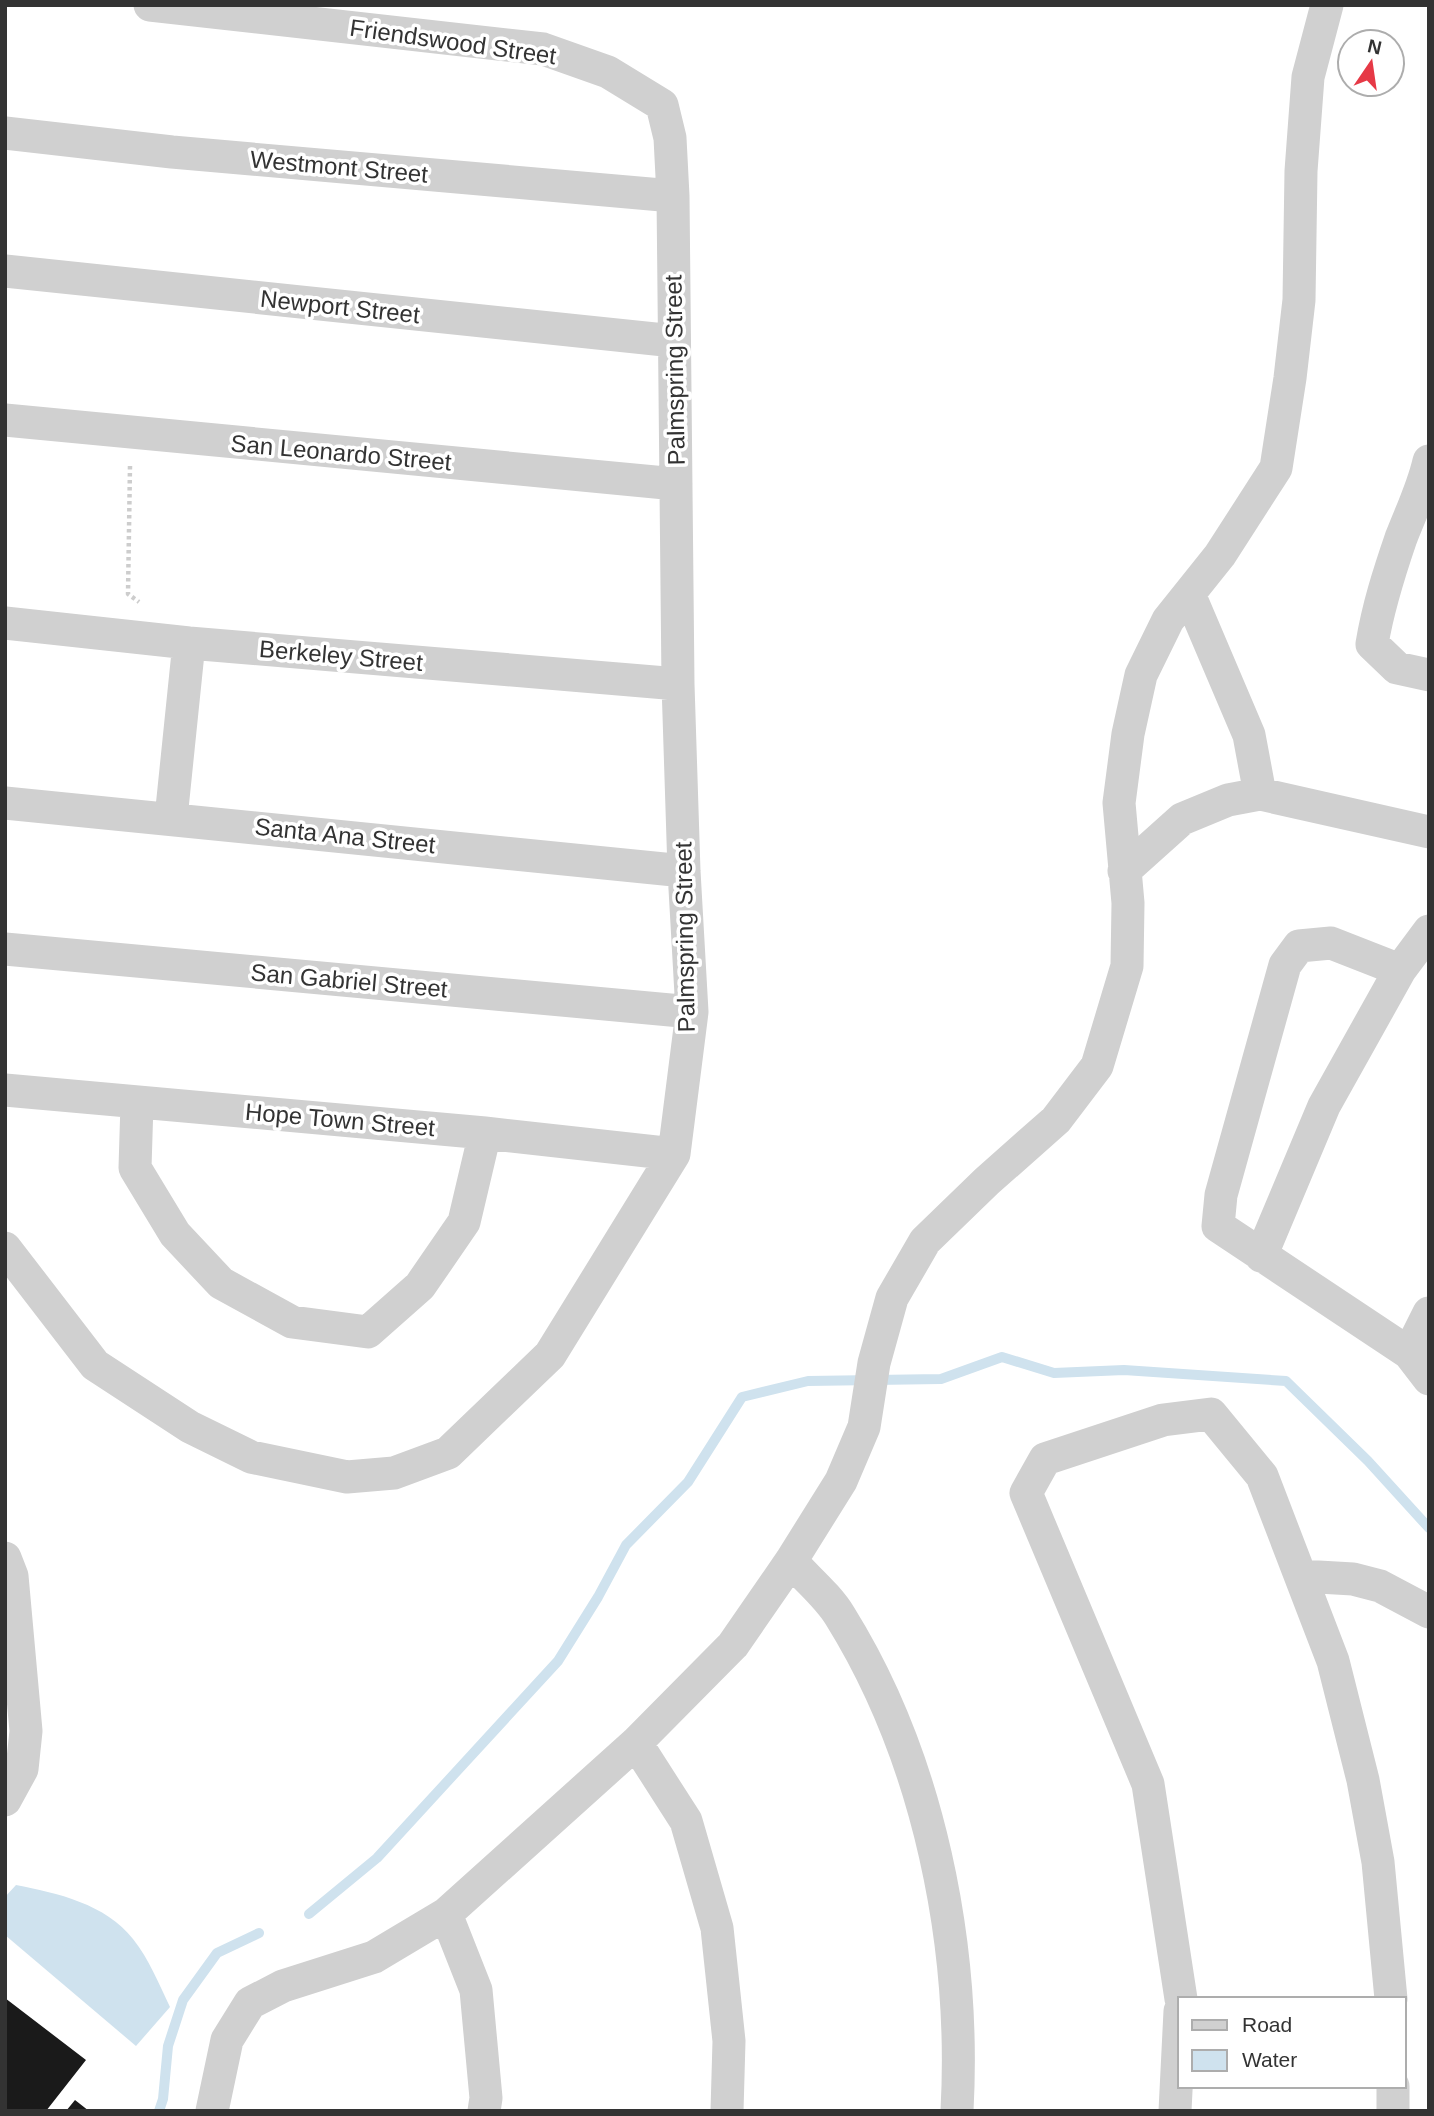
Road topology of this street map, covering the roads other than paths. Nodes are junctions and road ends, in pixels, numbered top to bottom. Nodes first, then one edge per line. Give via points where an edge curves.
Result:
1 (150, 5) edge
2 (1327, 5) edge
3 (662, 105) joint
4 (5, 133) edge
5 (673, 197) junction
6 (5, 271) edge
7 (674, 341) junction
8 (5, 420) edge
9 (1429, 461) edge
10 (676, 484) junction
11 (1189, 594) junction
12 (5, 623) edge
13 (189, 643) junction
14 (1429, 675) edge
15 (678, 684) junction
16 (1260, 794) junction
17 (5, 803) edge
18 (171, 818) junction
19 (1429, 832) edge
20 (684, 871) junction
21 (1125, 871) junction
22 (1429, 931) edge
23 (5, 949) edge
24 (1400, 970) junction
25 (692, 1013) junction
26 (5, 1090) edge
27 (137, 1103) junction
28 (485, 1133) junction
29 (674, 1154) junction
30 (5, 1248) edge
31 (1261, 1256) junction
32 (1429, 1313) edge
33 (1409, 1353) junction
34 (1429, 1379) edge
35 (791, 1561) junction
36 (7, 1570) edge
37 (1301, 1576) junction
38 (1429, 1612) edge
39 (636, 1743) junction
40 (5, 1800) edge
41 (446, 1914) junction
42 (1181, 1997) edge
43 (1391, 1997) edge
44 (1178, 2051) edge
45 (1393, 2088) edge
46 (212, 2111) edge
47 (484, 2111) edge
48 (727, 2111) edge
49 (957, 2111) edge
50 (1175, 2111) edge
51 (1393, 2111) edge

1 - 3 street, Friendswood Street via 543,49 608,72
2 - 11 street via 1308,77 1299,300 1276,468
3 - 5 street, Palmspring Street via 670,138
4 - 5 street, Westmont Street
5 - 7 street, Palmspring Street
6 - 7 street, Newport Street
7 - 10 street, Palmspring Street
8 - 10 street, San Leonardo Street
9 - 14 street via 1377,610 1372,644 1397,668
10 - 15 street, Palmspring Street
11 - 16 street via 1249,735
11 - 21 street via 1168,620 1141,675 1119,803
12 - 13 street, Berkeley Street
13 - 15 street, Berkeley Street
13 - 18 street
15 - 20 street, Palmspring Street
16 - 19 street
16 - 21 street via 1227,800 1182,819
17 - 18 street, Santa Ana Street
18 - 20 street, Santa Ana Street
20 - 25 street, Palmspring Street
21 - 35 street via 1127,966 1097,1066 1056,1120 925,1241 892,1298 874,1363 864,1427 841,1482
22 - 24 street
23 - 25 street, San Gabriel Street
24 - 31 street via 1324,1106
24 - 31 street via 1331,943 1299,946 1285,965 1221,1195 1218,1226
25 - 29 street, Palmspring Street
26 - 27 street, Hope Town Street
27 - 28 street, Hope Town Street
27 - 28 street via 135,1168 175,1234 221,1283 292,1322 368,1332 420,1286 464,1222
28 - 29 street, Hope Town Street
29 - 30 street, Palmspring Street via 551,1355 448,1453 394,1473 347,1477 251,1457 190,1427 95,1365
31 - 33 street
32 - 33 street
33 - 34 street
35 - 39 street via 733,1646
35 - 49 street via 839,1614 872,1674 921,1798 955,1975
36 - 40 street via 26,1731 22,1769
37 - 38 street via 1353,1579 1380,1586
37 - 42 street via 1262,1476 1211,1414 1163,1420 1045,1459 1026,1493 1149,1784
37 - 43 street via 1333,1661 1363,1780 1378,1863
39 - 41 street
39 - 48 street via 686,1821 717,1928 729,2040
41 - 46 street via 374,1957 283,1986 250,2003 227,2040
41 - 47 street via 476,1990
44 - 50 street
45 - 51 street

